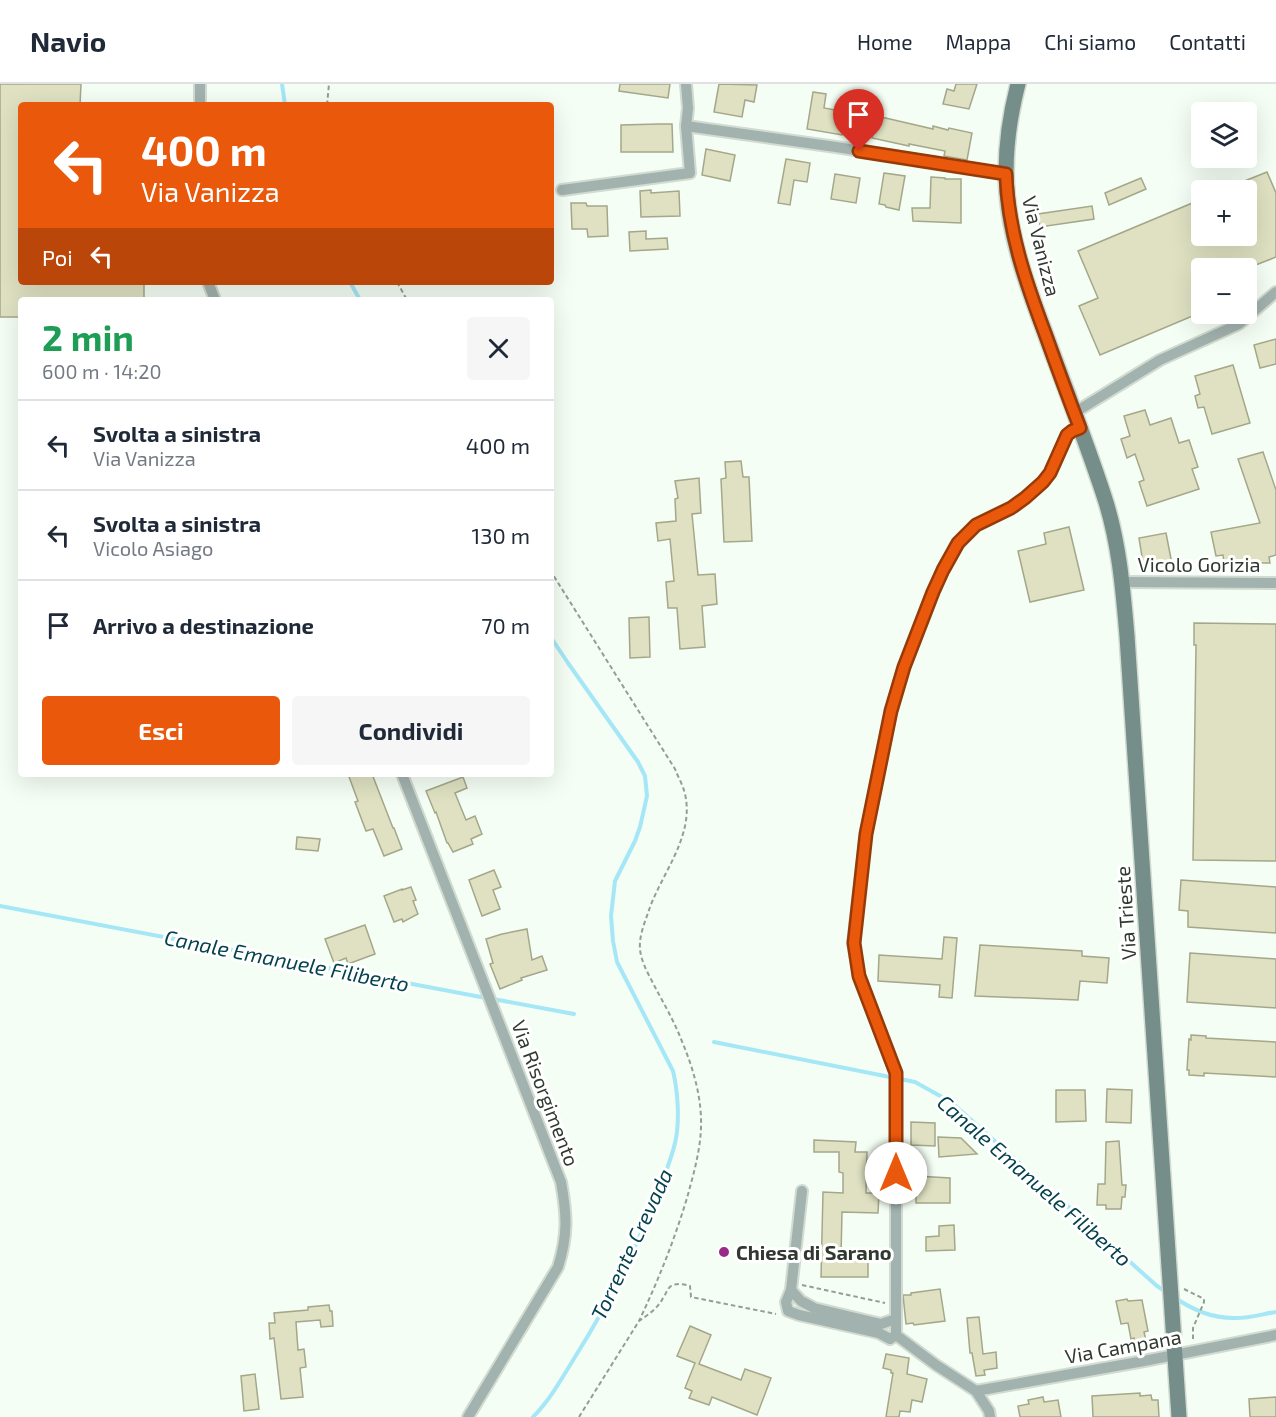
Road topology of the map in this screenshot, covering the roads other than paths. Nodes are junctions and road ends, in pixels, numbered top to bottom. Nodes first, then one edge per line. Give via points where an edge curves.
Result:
1 (200, 84) edge
2 (686, 84) edge
3 (1018, 84) edge
4 (200, 102) edge
5 (686, 126) junction
6 (1006, 174) junction
7 (562, 190) dead end
8 (1276, 292) edge
9 (1074, 413) junction
10 (1080, 428) junction
11 (1122, 582) junction
12 (1276, 583) edge
13 (403, 777) edge
14 (802, 1191) dead end
15 (791, 1286) junction
16 (896, 1319) junction
17 (896, 1335) junction
18 (1276, 1335) edge
19 (1175, 1355) junction
20 (976, 1391) junction
21 (468, 1417) edge
22 (990, 1417) edge
23 (1179, 1417) edge

1 - 4 street
2 - 5 street
3 - 6 street, Via Vanizza via 1009,128
5 - 6 street
5 - 7 street via 690,173
6 - 9 street, Via Vanizza via 1018,254
8 - 9 street via 1239,324 1160,360
9 - 10 street, Via Trieste
10 - 11 street, Via Trieste via 1105,499
10 - 16 street via 1067,435 1050,473 1036,489 1011,508 976,525 958,543 933,592 891,711 866,834 854,943 859,976 896,1079
11 - 12 street, Vicolo Gorizia
11 - 19 street, Via Trieste
13 - 21 street, Via Risorgimento via 561,1182 566,1206 564,1248 558,1267
14 - 15 street
15 - 16 street via 801,1301 814,1308 881,1324
15 - 17 street via 786,1302 788,1311 890,1339
16 - 17 street
17 - 20 street
18 - 19 street, Via Campana
19 - 20 street, Via Campana
19 - 23 street, Via Trieste
20 - 22 street

